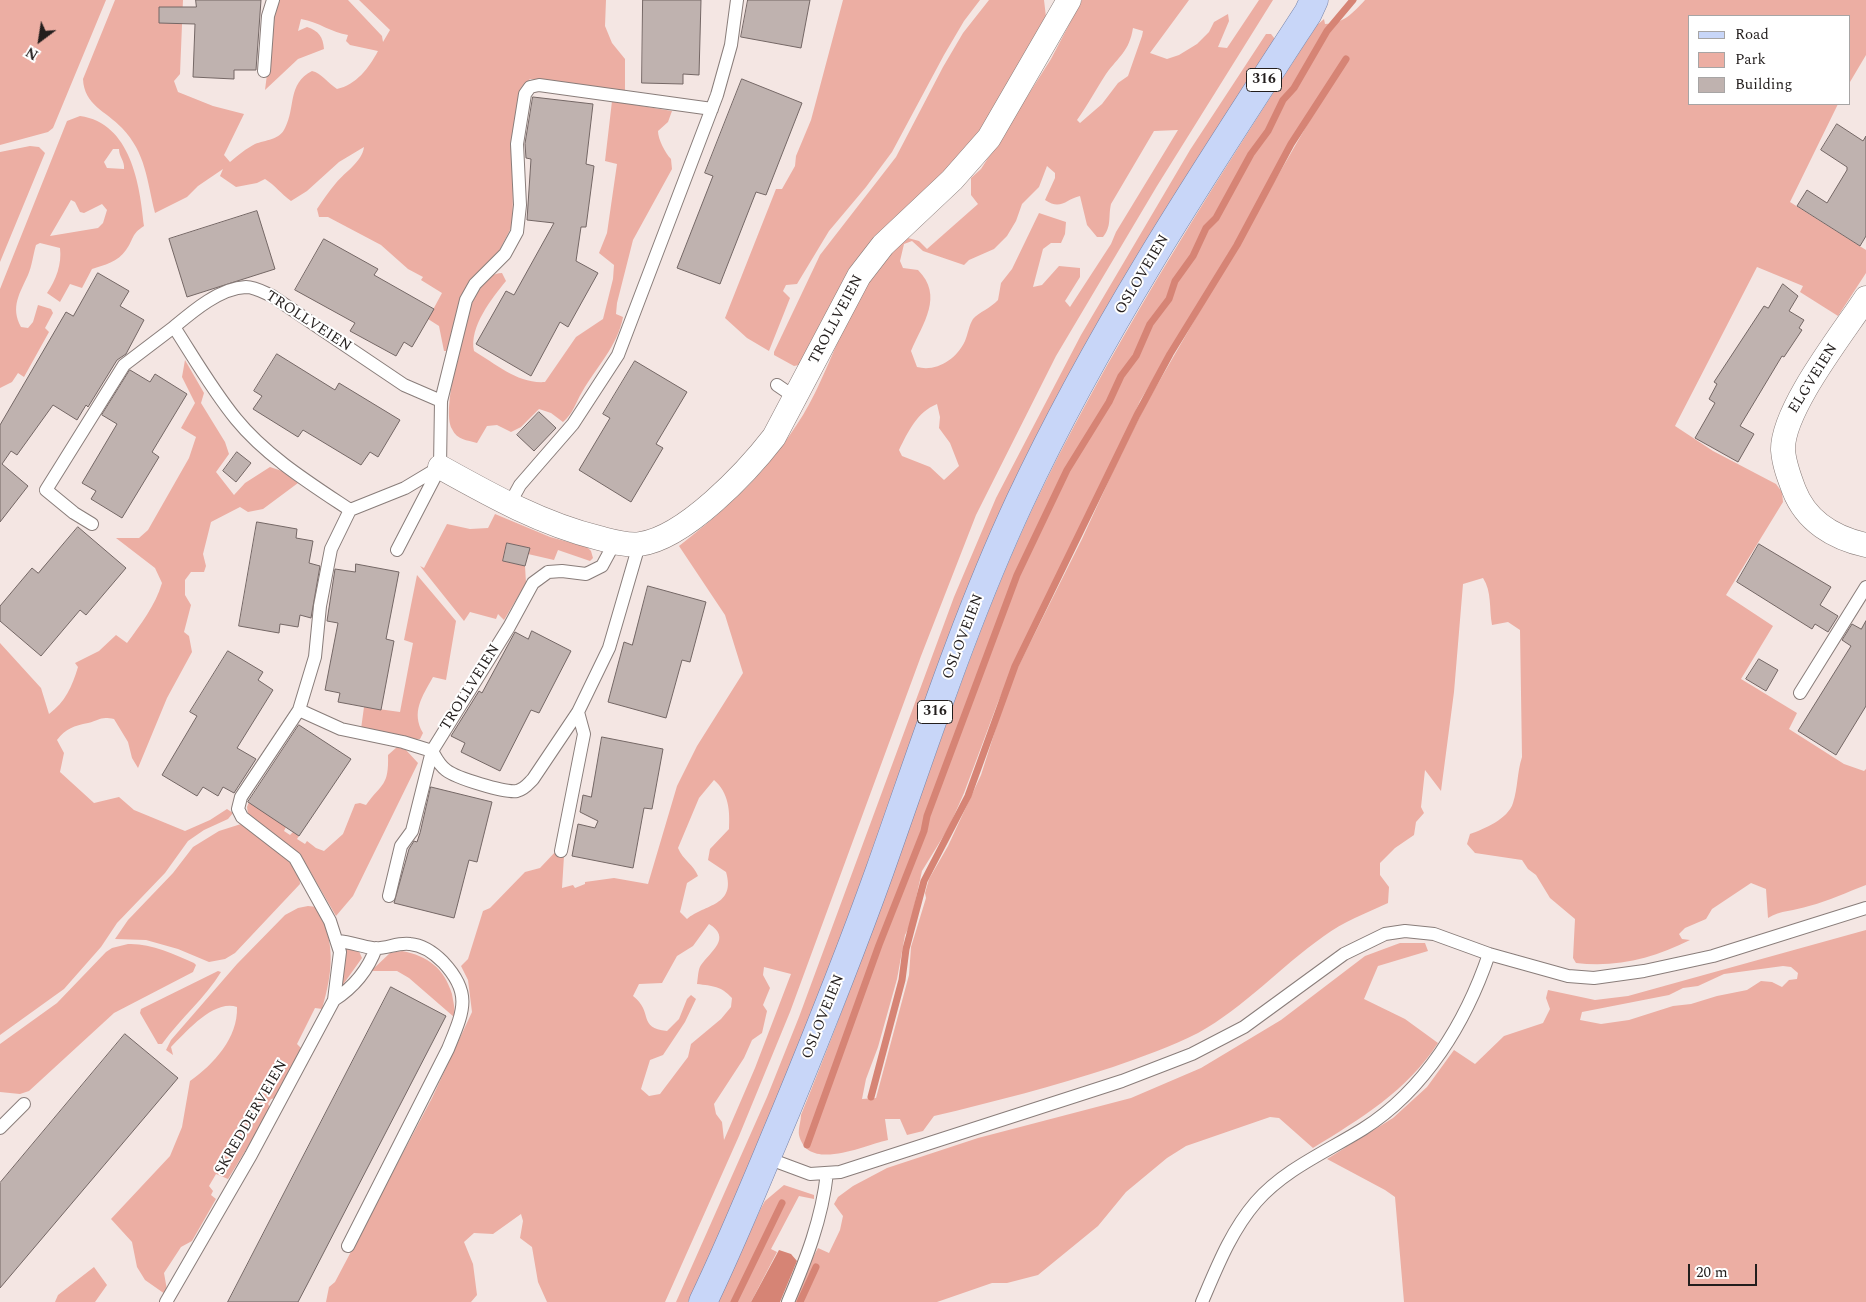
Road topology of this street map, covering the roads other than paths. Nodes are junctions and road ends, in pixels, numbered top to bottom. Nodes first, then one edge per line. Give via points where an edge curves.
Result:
1 (273, 0) edge
2 (737, 0) edge
3 (1069, 0) edge
4 (1314, 4) edge
5 (264, 71) dead end
6 (712, 108) junction
7 (1866, 298) edge
8 (174, 327) junction
9 (441, 401) junction
10 (440, 467) junction
11 (509, 505) junction
12 (350, 510) junction
13 (92, 524) dead end
14 (615, 542) junction
15 (639, 545) junction
16 (1866, 546) edge
17 (397, 550) dead end
18 (1866, 586) edge
19 (1800, 693) dead end
20 (299, 710) junction
21 (578, 712) junction
22 (432, 751) junction
23 (561, 851) dead end
24 (389, 896) dead end
25 (1866, 908) edge
26 (338, 941) junction
27 (376, 948) junction
28 (1489, 954) junction
29 (334, 1000) junction
30 (24, 1104) dead end
31 (0, 1128) edge
32 (767, 1158) junction
33 (827, 1174) junction
34 (348, 1246) dead end
35 (166, 1302) edge
36 (703, 1302) edge
37 (788, 1302) edge
38 (1202, 1302) edge

1 - 5 lane via 268,16
2 - 6 lane via 731,45
3 - 15 street, TROLLVEIEN via 989,138 952,180 869,262 787,391 774,437 758,458 716,499 676,530 658,540
4 - 32 main road, OSLOVEIEN / 316 via 1220,147 1148,266 1083,378 1020,501 969,622 826,1014
6 - 9 lane via 539,85 530,87 525,94 517,144 520,205 517,232 505,254 470,290
6 - 11 lane via 618,355 573,424 520,485
7 - 16 street, ELGVEIEN via 1800,396 1787,424 1783,448 1785,467 1798,500 1812,520 1843,539
8 - 9 lane, TROLLVEIEN via 224,294 245,287 256,289 272,296 404,385
8 - 12 lane via 236,419 251,435
8 - 13 lane, TROLLVEIEN via 124,365 46,490
9 - 10 lane
10 - 11 street, TROLLVEIEN
10 - 12 lane via 405,488
10 - 17 lane
11 - 14 street, TROLLVEIEN via 564,530
12 - 20 lane via 331,549 320,606 315,657
14 - 15 street, TROLLVEIEN
14 - 22 lane, TROLLVEIEN via 602,566 586,574 548,572 533,583
15 - 21 lane via 609,648
18 - 19 lane
20 - 22 lane via 341,730
20 - 26 lane via 241,796 238,809 242,817 295,858 314,889
21 - 22 lane via 533,779 517,791 507,791 456,775 438,764
21 - 23 lane via 584,734
22 - 24 lane, TROLLVEIEN via 412,830 401,846
25 - 28 lane via 1713,956 1602,977 1568,976
26 - 27 lane
26 - 29 lane, SKREDDERVEIEN via 340,952
27 - 29 lane via 354,985
27 - 34 lane via 409,943 430,951 455,975 462,990 463,1003 448,1049
28 - 33 lane via 1434,934 1405,930 1385,934 1344,954 1244,1027 1192,1054 1122,1081
28 - 38 lane via 1465,1014 1422,1076 1384,1115 1288,1173 1256,1203 1229,1243
29 - 35 lane, SKREDDERVEIEN via 304,1060
30 - 31 lane
32 - 33 lane via 810,1174
32 - 36 main road, OSLOVEIEN / 316
33 - 37 lane via 818,1222

